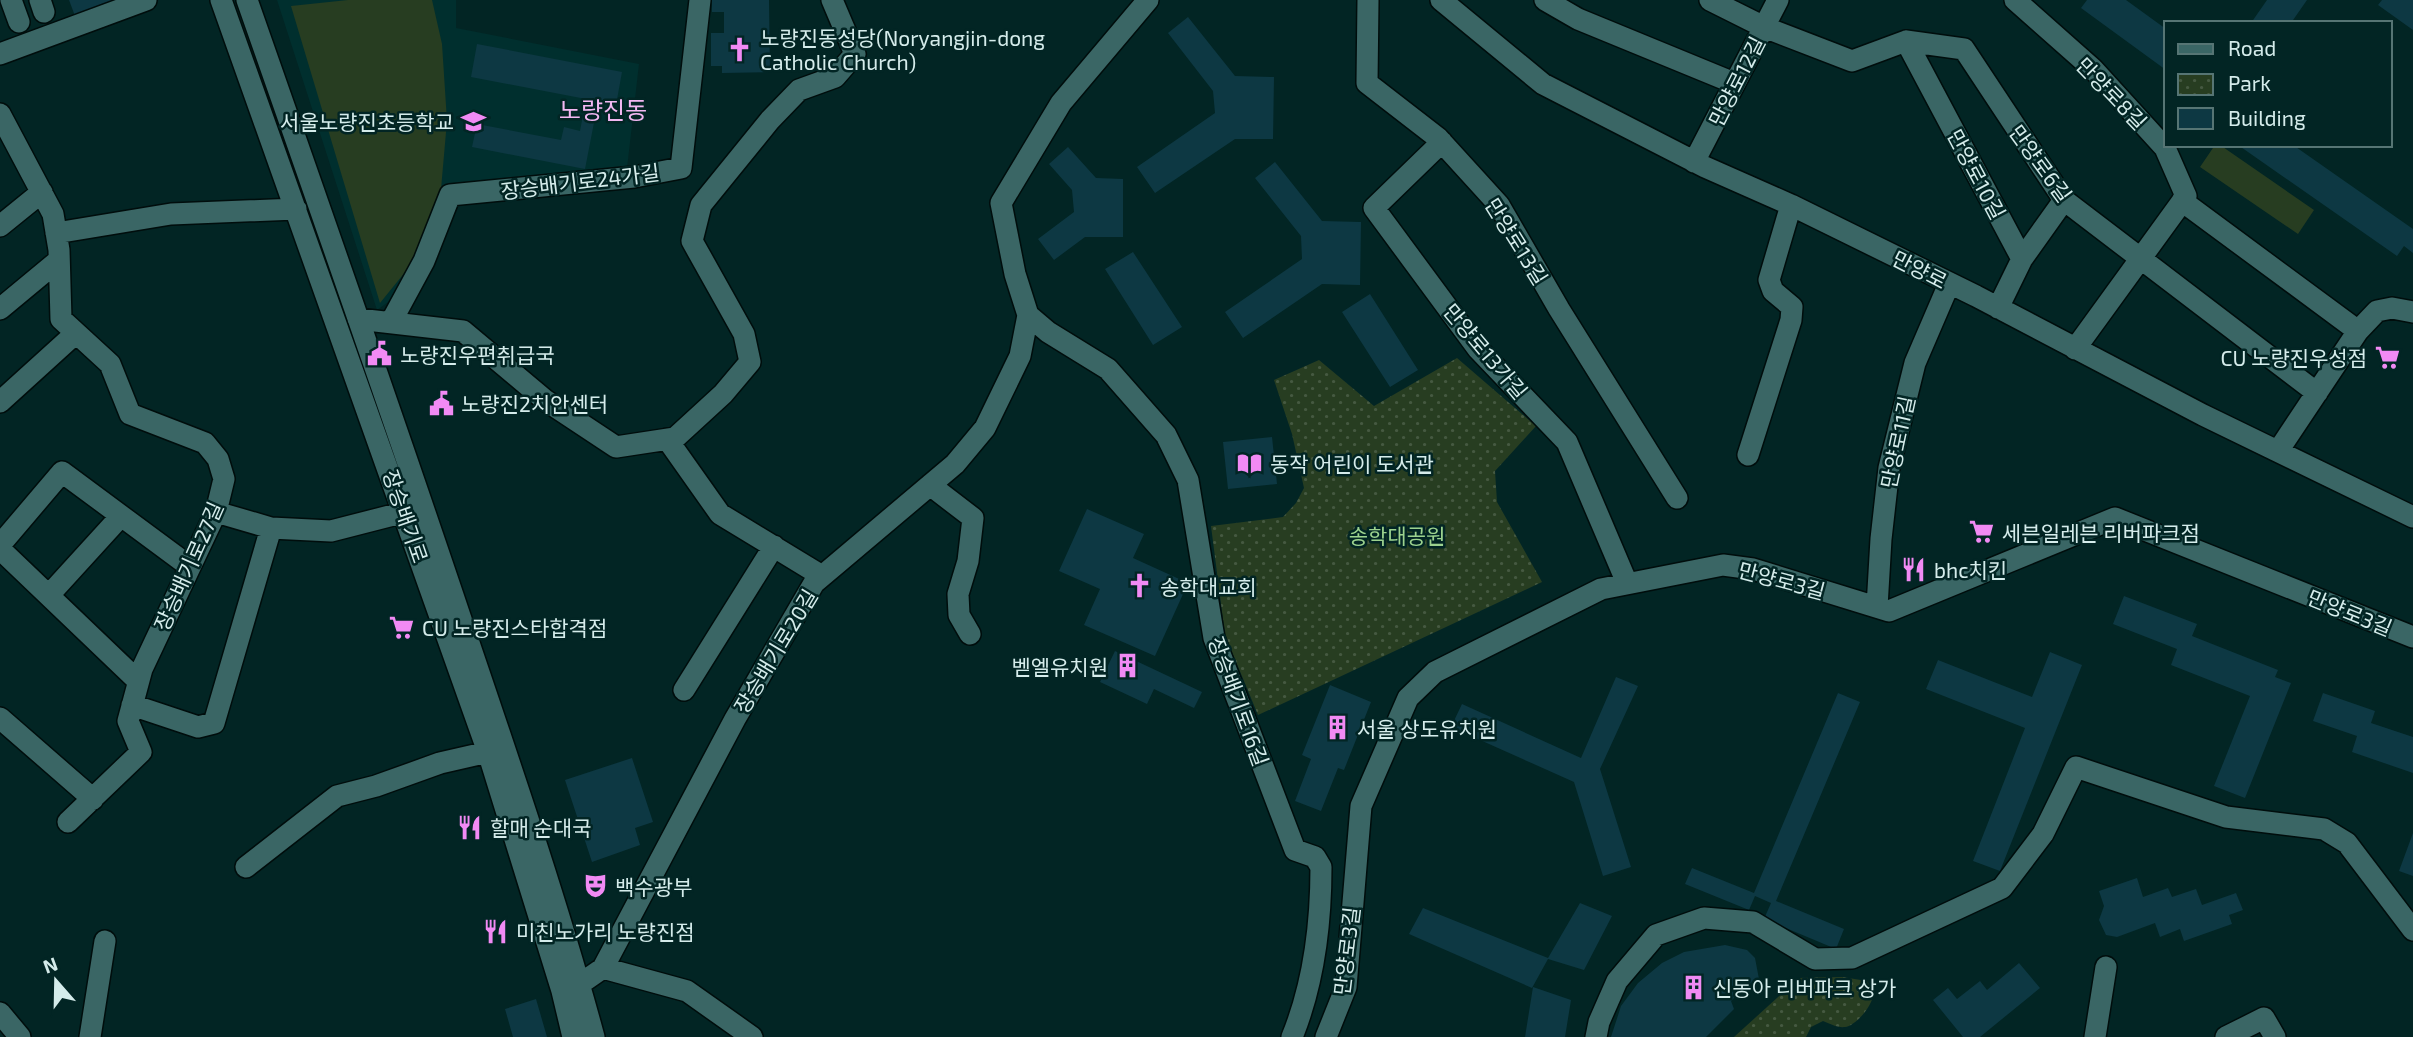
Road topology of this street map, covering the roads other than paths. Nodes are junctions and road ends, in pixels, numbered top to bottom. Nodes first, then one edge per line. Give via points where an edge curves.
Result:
1 (11, 0) edge
2 (146, 0) edge
3 (221, 0) edge
4 (247, 0) edge
5 (700, 0) edge
6 (832, 0) edge
7 (1148, 0) edge
8 (1368, 0) edge
9 (1441, 0) edge
10 (1545, 0) edge
11 (1710, 0) edge
12 (1778, 0) edge
13 (2015, 0) edge
14 (19, 22) dead end
15 (1764, 27) junction
16 (1906, 41) junction
17 (0, 54) edge
18 (1734, 83) junction
19 (2, 124) edge
20 (1442, 142) junction
21 (2164, 147) edge
22 (2164, 147) edge
23 (1694, 162) junction
24 (42, 192) junction
25 (2064, 200) junction
26 (2182, 201) junction
27 (1791, 205) junction
28 (296, 209) junction
29 (0, 226) edge
30 (56, 233) junction
31 (2141, 258) junction
32 (2022, 259) junction
33 (60, 260) junction
34 (1949, 284) junction
35 (1998, 308) junction
36 (0, 309) edge
37 (2413, 312) edge
38 (1028, 315) junction
39 (358, 319) junction
40 (391, 322) junction
41 (2358, 331) junction
42 (76, 333) junction
43 (2075, 349) junction
44 (2317, 393) junction
45 (0, 402) edge
46 (667, 439) junction
47 (2278, 452) junction
48 (1748, 455) dead end
49 (930, 485) junction
50 (1676, 498) dead end
51 (216, 512) junction
52 (405, 512) junction
53 (121, 516) junction
54 (2413, 517) edge
55 (271, 528) junction
56 (774, 546) junction
57 (0, 547) edge
58 (189, 566) junction
59 (822, 576) junction
60 (1627, 583) junction
61 (49, 596) junction
62 (1877, 607) junction
63 (970, 634) dead end
64 (2413, 637) edge
65 (138, 681) junction
66 (684, 690) dead end
67 (132, 705) junction
68 (0, 718) edge
69 (488, 752) junction
70 (93, 799) junction
71 (68, 822) dead end
72 (246, 867) dead end
73 (2413, 930) edge
74 (105, 941) dead end
75 (2106, 967) dead end
76 (603, 968) junction
77 (580, 984) junction
78 (0, 1013) edge
79 (20, 1037) edge
80 (90, 1037) edge
81 (573, 1037) edge
82 (594, 1037) edge
83 (752, 1037) edge
84 (1292, 1037) edge
85 (1326, 1037) edge
86 (1596, 1037) edge
87 (2095, 1037) edge
88 (2226, 1037) edge
89 (2275, 1037) edge

1 - 14 street
2 - 17 street
3 - 28 street, 장승배기로
4 - 39 street, 장승배기로
5 - 40 street, 장승배기로24가길 via 681,168 450,195 424,261
6 - 46 street via 856,54 835,77 799,90 770,120 701,205 692,241 744,334 750,362 723,394 675,438
7 - 38 street via 1061,103 1001,203
8 - 20 street, 만양로13길 via 1367,83
9 - 23 street, 만양로 via 1543,84
10 - 18 street via 1578,19
11 - 15 street, 만양로6길
12 - 15 street, 만양로12길
13 - 22 street, 만양로8길 via 2093,69
15 - 16 street, 만양로6길 via 1852,61
15 - 18 street, 만양로12길
16 - 25 street, 만양로6길 via 1964,49
16 - 32 street, 만양로10길
18 - 23 street, 만양로12길
19 - 24 street, 장승배기로27길
20 - 50 street, 만양로13길 via 1499,205
20 - 60 street, 만양로13가길 via 1374,208 1478,349 1567,442
21 - 26 street, 만양로8길 via 2186,196
23 - 27 street, 만양로
24 - 29 street
24 - 30 street, 장승배기로27길
25 - 31 street, 만양로6길
25 - 32 street
26 - 31 street
26 - 41 street
27 - 34 street, 만양로
27 - 48 street via 1769,280 1773,291 1792,307 1791,320
28 - 30 street via 172,214
28 - 52 street, 장승배기로
30 - 33 street, 장승배기로27길
31 - 43 street
31 - 44 street, 만양로6길
32 - 35 street
33 - 36 street
33 - 42 street, 장승배기로27길 via 61,319
34 - 35 street, 만양로
34 - 62 street, 만양로11길 via 1915,363 1889,468
35 - 43 street, 만양로
37 - 41 street via 2392,307 2377,311
38 - 49 street, 장승배기로20길 via 1020,356 985,428 956,464
38 - 84 street, 장승배기로16길 via 1108,369 1166,435 1188,480 1214,638 1295,850 1315,857 1321,867 1315,960
39 - 40 street
39 - 77 street, 장승배기로
40 - 46 street via 463,331 545,400 615,447
41 - 44 street
42 - 45 street
42 - 51 street, 장승배기로27길 via 110,364 130,414 205,443 218,459 224,479
43 - 47 street, 만양로
44 - 47 street
46 - 56 street via 720,513
47 - 54 street, 만양로
49 - 59 street, 장승배기로20길
49 - 63 street via 973,518 958,594 959,615
51 - 55 street
51 - 58 street, 장승배기로27길
52 - 55 street via 331,531
52 - 69 street, 장승배기로
53 - 57 street via 62,472
53 - 58 street
53 - 61 street
55 - 67 street via 214,723 198,727
56 - 59 street
56 - 66 street
57 - 61 street
58 - 65 street, 장승배기로27길
59 - 76 street, 장승배기로20길 via 735,719
60 - 62 street, 만양로3길 via 1723,565 1754,569
60 - 85 street, 만양로3길 via 1601,589 1435,672 1408,698 1361,806 1346,987
61 - 65 street
62 - 64 street, 만양로3길 via 1889,611 2115,518
65 - 67 street, 장승배기로27길
67 - 70 street, 장승배기로27길 via 128,721 141,752
68 - 70 street
69 - 72 street via 337,796
69 - 81 street, 장승배기로
70 - 71 street, 장승배기로27길
73 - 86 street via 2347,843 2325,829 2226,817 2076,767 2043,834 2002,888 1852,958 1815,959 1754,922 1704,918 1656,935 1616,981
74 - 80 street
75 - 87 street
76 - 77 street, 장승배기로20길
76 - 83 street via 687,990
77 - 82 street, 장승배기로
78 - 79 street
88 - 89 street via 2264,1018

